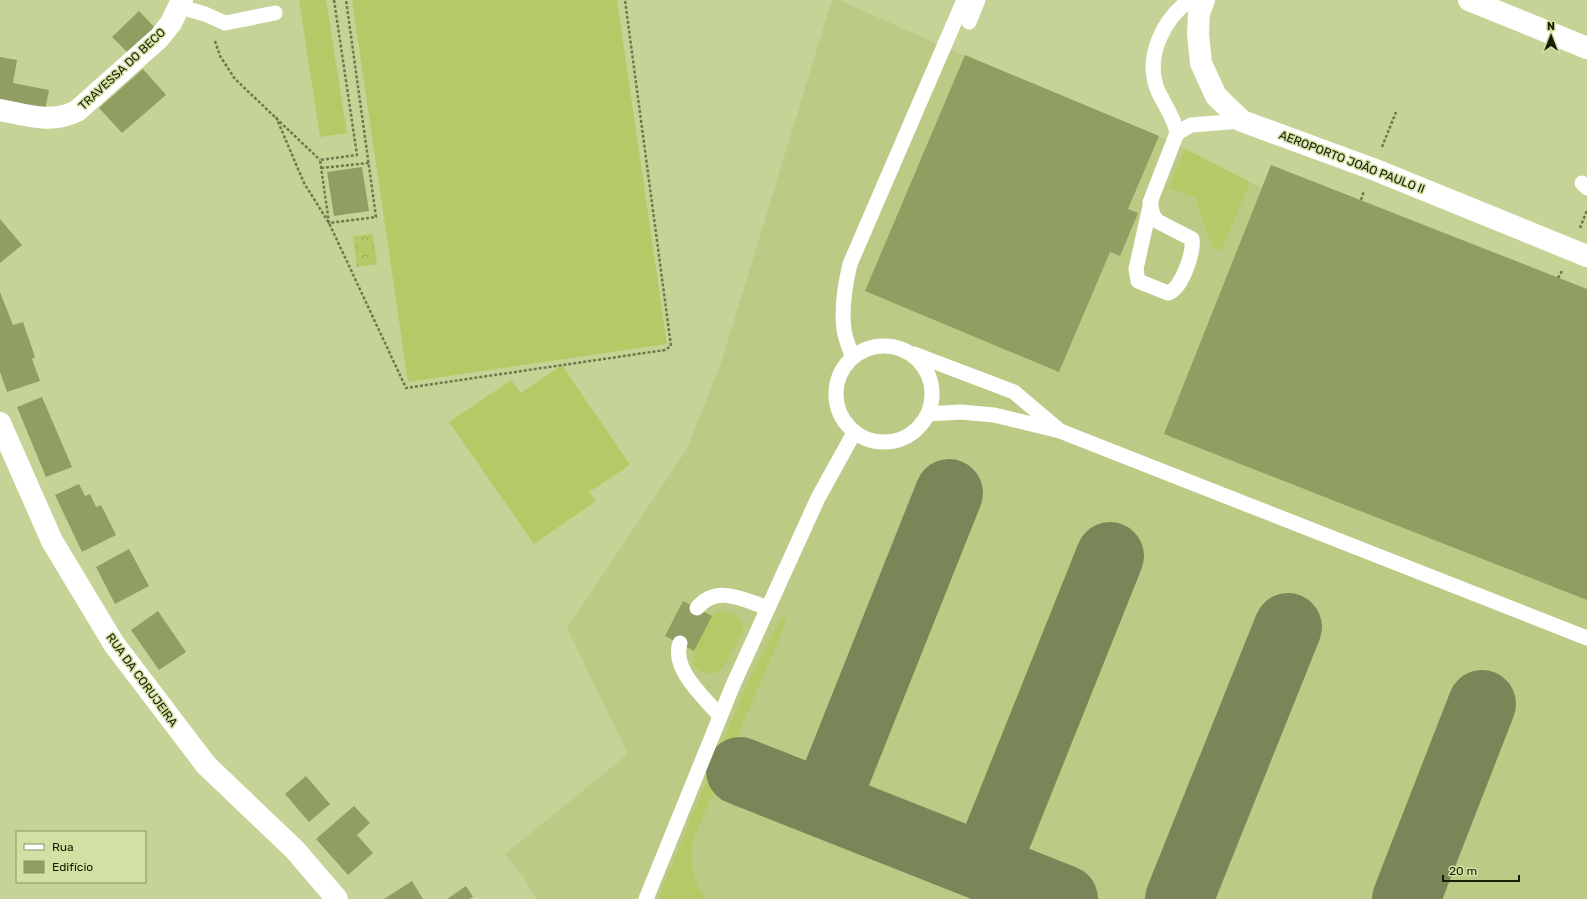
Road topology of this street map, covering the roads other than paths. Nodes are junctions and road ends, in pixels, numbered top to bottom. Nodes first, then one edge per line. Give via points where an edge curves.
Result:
1 (964, 0) edge
2 (978, 0) edge
3 (1190, 0) edge
4 (1204, 0) edge
5 (1469, 0) edge
6 (181, 4) edge
7 (275, 13) dead end
8 (968, 22) dead end
9 (1587, 48) edge
10 (0, 110) edge
11 (1242, 121) junction
12 (1177, 133) junction
13 (1150, 202) junction
14 (1587, 256) edge
15 (913, 354) junction
16 (852, 356) junction
17 (928, 414) junction
18 (0, 423) edge
19 (1060, 431) junction
20 (854, 433) junction
21 (698, 608) dead end
22 (768, 608) junction
23 (1587, 638) edge
24 (680, 643) dead end
25 (720, 716) junction
26 (337, 899) edge
27 (646, 899) edge

1 - 16 lane via 850,264 844,290 843,314 844,330
2 - 8 lane
3 - 12 lane via 1178,8 1170,18 1156,46 1154,58 1157,89
4 - 11 street, AEROPORTO JOÃO PAULO II via 1198,34 1202,63 1216,96
5 - 9 street
6 - 7 lane via 224,23
6 - 10 street, TRAVESSA DO BECO via 159,38 77,112 56,119
11 - 12 lane via 1191,125
11 - 14 street, AEROPORTO JOÃO PAULO II via 1373,169
12 - 13 lane
13 - 13 lane via 1136,275 1138,281 1168,293 1180,283 1193,246 1192,239 1157,221 1153,216
15 - 16 lane via 893,346 871,346
15 - 17 lane via 927,371 933,392
15 - 19 lane via 1014,392
16 - 20 lane via 839,373 834,395 840,416
17 - 19 lane via 961,412 994,415
17 - 20 lane via 915,431 896,441 874,442
18 - 26 street, RUA DA CORUJEIRA via 52,541 114,644 206,765 295,850
19 - 23 lane
20 - 22 lane via 818,498
21 - 22 lane via 707,598 726,595
22 - 25 lane
24 - 25 lane via 677,652 682,670
25 - 27 lane

